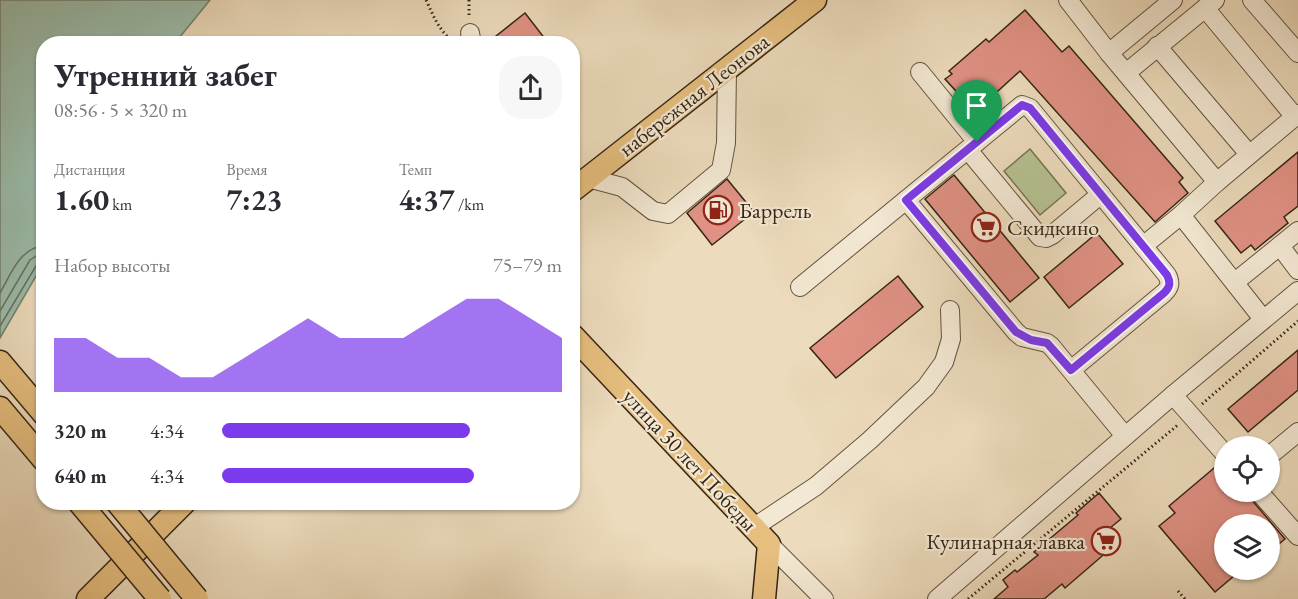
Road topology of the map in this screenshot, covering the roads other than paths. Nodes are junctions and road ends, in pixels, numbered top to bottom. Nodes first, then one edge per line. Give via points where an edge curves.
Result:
1 (815, 0) edge
2 (1068, 0) edge
3 (1173, 0) edge
4 (1252, 0) edge
5 (1210, 4) edge
6 (1157, 46) junction
7 (1296, 47) edge
8 (1108, 53) junction
9 (727, 69) junction
10 (920, 72) dead end
11 (1125, 73) junction
12 (1296, 115) edge
13 (972, 146) junction
14 (1249, 154) junction
15 (1217, 182) junction
16 (581, 184) edge
17 (1101, 194) junction
18 (906, 200) junction
19 (1181, 215) junction
20 (1298, 231) edge
21 (1143, 246) junction
22 (1280, 246) junction
23 (1298, 270) edge
24 (1235, 282) junction
25 (800, 287) dead end
26 (1298, 291) edge
27 (950, 310) dead end
28 (1263, 319) junction
29 (580, 343) edge
30 (0, 362) edge
31 (1071, 370) junction
32 (1173, 395) junction
33 (36, 405) edge
34 (0, 408) edge
35 (1298, 432) edge
36 (1125, 436) junction
37 (1214, 442) edge
38 (1280, 447) edge
39 (36, 451) edge
40 (1269, 502) edge
41 (86, 510) edge
42 (124, 510) edge
43 (177, 510) edge
44 (1295, 527) edge
45 (753, 528) junction
46 (769, 544) junction
47 (88, 599) edge
48 (160, 599) edge
49 (197, 599) edge
50 (764, 599) edge
51 (824, 599) edge
52 (937, 599) edge

1 - 9 main road, набережная Леонова
2 - 8 street
3 - 8 street
4 - 7 street
5 - 6 street
5 - 12 street
6 - 11 street
6 - 14 street
8 - 11 street
9 - 16 main road, набережная Леонова
9 - 16 street via 726,143 721,170 668,214 653,211 622,187
10 - 13 street
11 - 15 street
12 - 14 street
13 - 17 street via 1019,108 1027,106
13 - 17 street via 1040,237 1052,235
13 - 18 street
14 - 15 street
15 - 19 street
17 - 21 street
18 - 25 street
18 - 31 street via 1016,332 1047,343
19 - 21 street
19 - 24 street
20 - 22 street
21 - 31 street via 1167,275 1169,287
22 - 23 street
22 - 24 street
24 - 28 street
26 - 28 street
27 - 45 street via 949,347 944,362 926,387 816,486
28 - 32 street
29 - 45 main road, улица 30 лет Победы
30 - 33 main road
31 - 36 street
32 - 36 street
32 - 37 street
34 - 39 main road
35 - 38 street
36 - 52 street
40 - 44 street
41 - 48 main road, bridge
42 - 49 main road, bridge
43 - 47 main road
45 - 46 main road, улица 30 лет Победы
46 - 50 main road, улица 30 лет Победы
46 - 51 street

